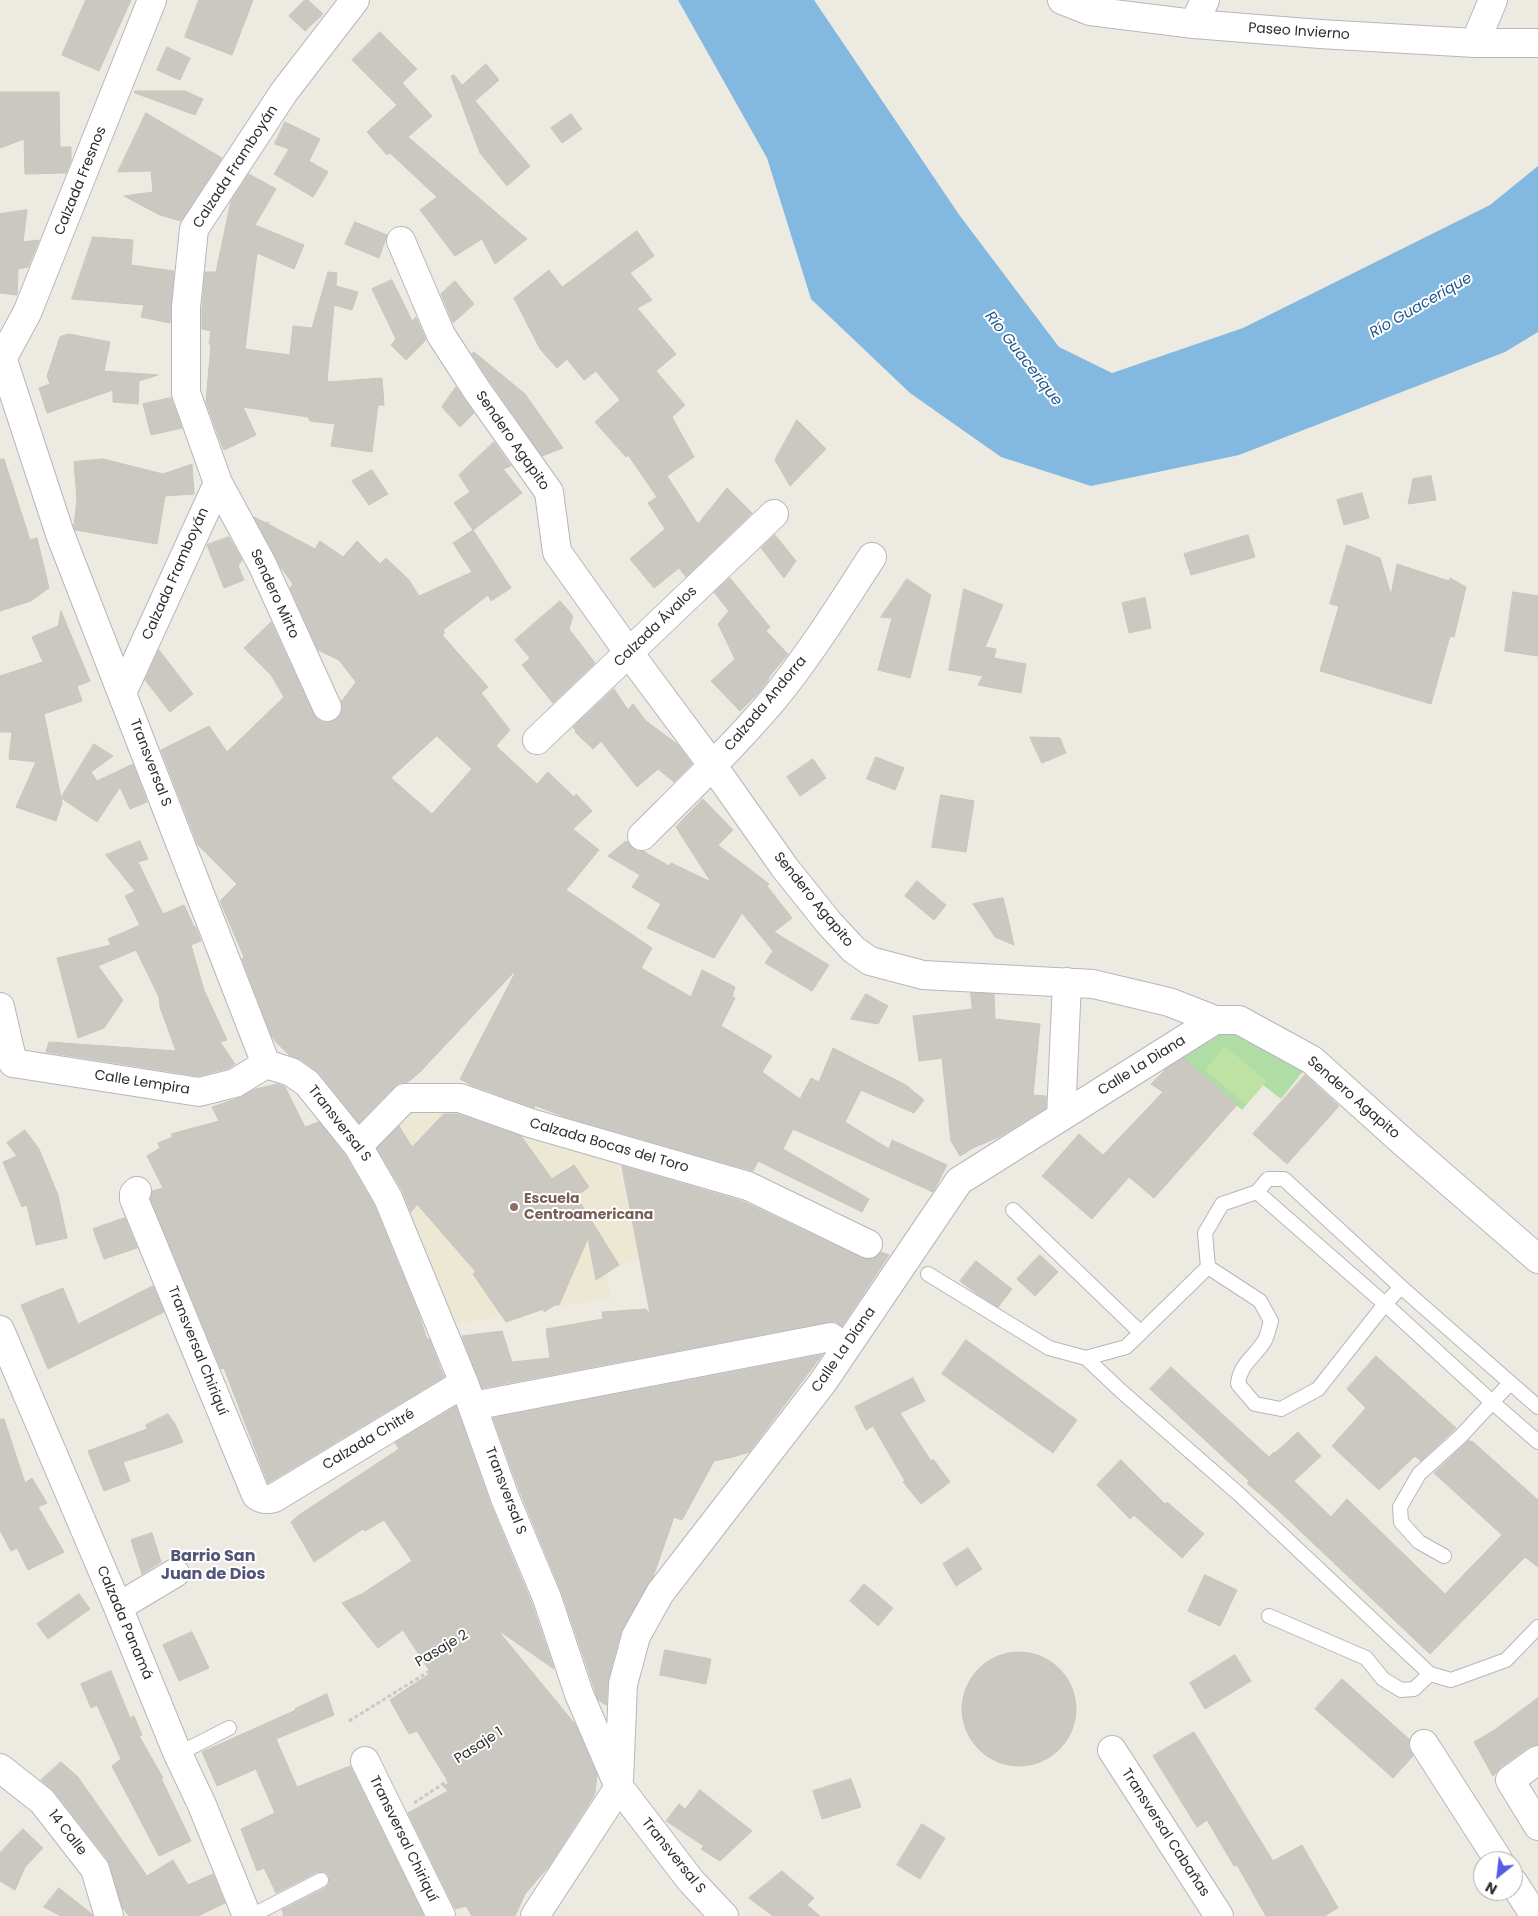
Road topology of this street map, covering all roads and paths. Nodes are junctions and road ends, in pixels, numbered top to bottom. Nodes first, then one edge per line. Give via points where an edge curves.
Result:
1 (152, 0) edge
2 (355, 0) edge
3 (1062, 0) edge
4 (1493, 0) edge
5 (1200, 12) edge
6 (1538, 42) edge
7 (1475, 43) junction
8 (400, 241) dead end
9 (1, 355) edge
10 (218, 483) junction
11 (774, 514) dead end
12 (872, 557) dead end
13 (629, 653) junction
14 (122, 693) junction
15 (327, 707) dead end
16 (537, 740) dead end
17 (713, 766) junction
18 (642, 836) dead end
19 (1066, 982) junction
20 (0, 1007) edge
21 (1216, 1020) junction
22 (266, 1064) junction
23 (6, 1069) edge
24 (1061, 1117) junction
25 (358, 1146) junction
26 (137, 1191) dead end
27 (1257, 1192) junction
28 (1013, 1210) dead end
29 (868, 1244) dead end
30 (1538, 1259) edge
31 (1208, 1267) junction
32 (928, 1274) dead end
33 (1401, 1287) junction
34 (1385, 1304) junction
35 (0, 1330) edge
36 (1141, 1333) junction
37 (831, 1337) dead end
38 (1086, 1358) junction
39 (1510, 1383) junction
40 (469, 1394) junction
41 (1492, 1402) junction
42 (1538, 1407) edge
43 (1538, 1442) edge
44 (274, 1498) joint
45 (1444, 1556) dead end
46 (175, 1573) dead end
47 (548, 1598) junction
48 (118, 1608) junction
49 (1269, 1616) dead end
50 (1538, 1627) edge
51 (1430, 1674) junction
52 (579, 1694) junction
53 (349, 1721) dead end
54 (229, 1728) dead end
55 (1424, 1744) dead end
56 (1112, 1750) dead end
57 (177, 1752) junction
58 (1538, 1760) edge
59 (365, 1761) dead end
60 (0, 1768) edge
61 (619, 1787) junction
62 (392, 1817) junction
63 (1538, 1826) edge
64 (1493, 1851) edge
65 (321, 1880) dead end
66 (1523, 1897) edge
67 (109, 1916) edge
68 (247, 1916) edge
69 (252, 1916) edge
70 (441, 1916) edge
71 (535, 1916) edge
72 (724, 1916) edge
73 (1219, 1916) edge
74 (1535, 1916) edge

1 - 9 street, Calzada Fresnos via 28,313
2 - 10 street, Calzada Framboyán via 284,92 194,230 186,307 186,394
3 - 5 street, Paseo Invierno via 1090,11
4 - 7 street
5 - 7 street, Paseo Invierno via 1320,34
6 - 7 street, Paseo Invierno
8 - 13 street, Sendero Agapito via 441,335 549,492 557,552
9 - 14 street, Transversal S via 60,534
10 - 14 street, Calzada Framboyán
10 - 15 street, Sendero Mirto via 262,564
11 - 13 street, Calzada Ávalos
12 - 17 street, Calzada Andorra via 814,646 772,700
13 - 16 street, Calzada Ávalos
13 - 17 street, Sendero Agapito
14 - 22 street, Transversal S
17 - 18 street, Calzada Andorra
17 - 19 street, Sendero Agapito via 785,868 829,923 854,950 870,961 923,975
19 - 21 street, Sendero Agapito via 1093,984 1168,1002
19 - 24 street
20 - 23 street
21 - 24 street, Calle La Diana
21 - 30 street, Sendero Agapito via 1239,1020 1312,1060
22 - 23 street, Calle Lempira via 235,1083 199,1092
22 - 25 street, Transversal S via 291,1072 307,1083
24 - 61 street, Calle La Diana via 959,1181 823,1382 660,1593 636,1636 623,1684
25 - 29 street, Calzada Bocas del Toro via 405,1098 460,1098 530,1123 748,1186
25 - 40 street, Transversal S via 388,1198
26 - 44 street, Transversal Chiriquí via 134,1199 256,1495 264,1499
27 - 31 lane via 1222,1204 1205,1233
27 - 33 lane via 1268,1179 1284,1179
27 - 34 lane
28 - 36 lane
31 - 34 lane via 1260,1301 1271,1320 1265,1340 1250,1356 1239,1376 1238,1384 1255,1404 1281,1409 1318,1389
31 - 36 lane
32 - 38 lane via 1049,1348
33 - 34 lane
33 - 39 lane
34 - 41 lane
35 - 48 street, Calzada Panamá
36 - 38 lane via 1126,1347
37 - 40 street
38 - 51 lane via 1240,1495
39 - 41 lane
39 - 42 lane
40 - 44 street, Calzada Chitré
40 - 47 street, Transversal S via 505,1498
41 - 43 lane
41 - 45 lane via 1419,1474 1400,1506 1401,1522 1419,1542
46 - 48 street
47 - 52 street, Transversal S
47 - 53 path, Pasaje 2
48 - 57 street, Calzada Panamá
49 - 51 lane via 1366,1658 1383,1679 1401,1690 1414,1689
50 - 51 lane via 1506,1660 1451,1680
52 - 61 street, Transversal S
52 - 62 path, Pasaje 1
54 - 57 lane
55 - 64 street
56 - 73 street, Transversal Cabañas
57 - 68 street, Calzada Panamá
58 - 63 street via 1510,1780
59 - 62 street, Transversal Chiriquí
60 - 67 street, 14 Calle via 42,1801 95,1868
61 - 71 street
61 - 72 street, Transversal S via 691,1881
62 - 70 street, Transversal Chiriquí
65 - 69 lane
66 - 74 street

